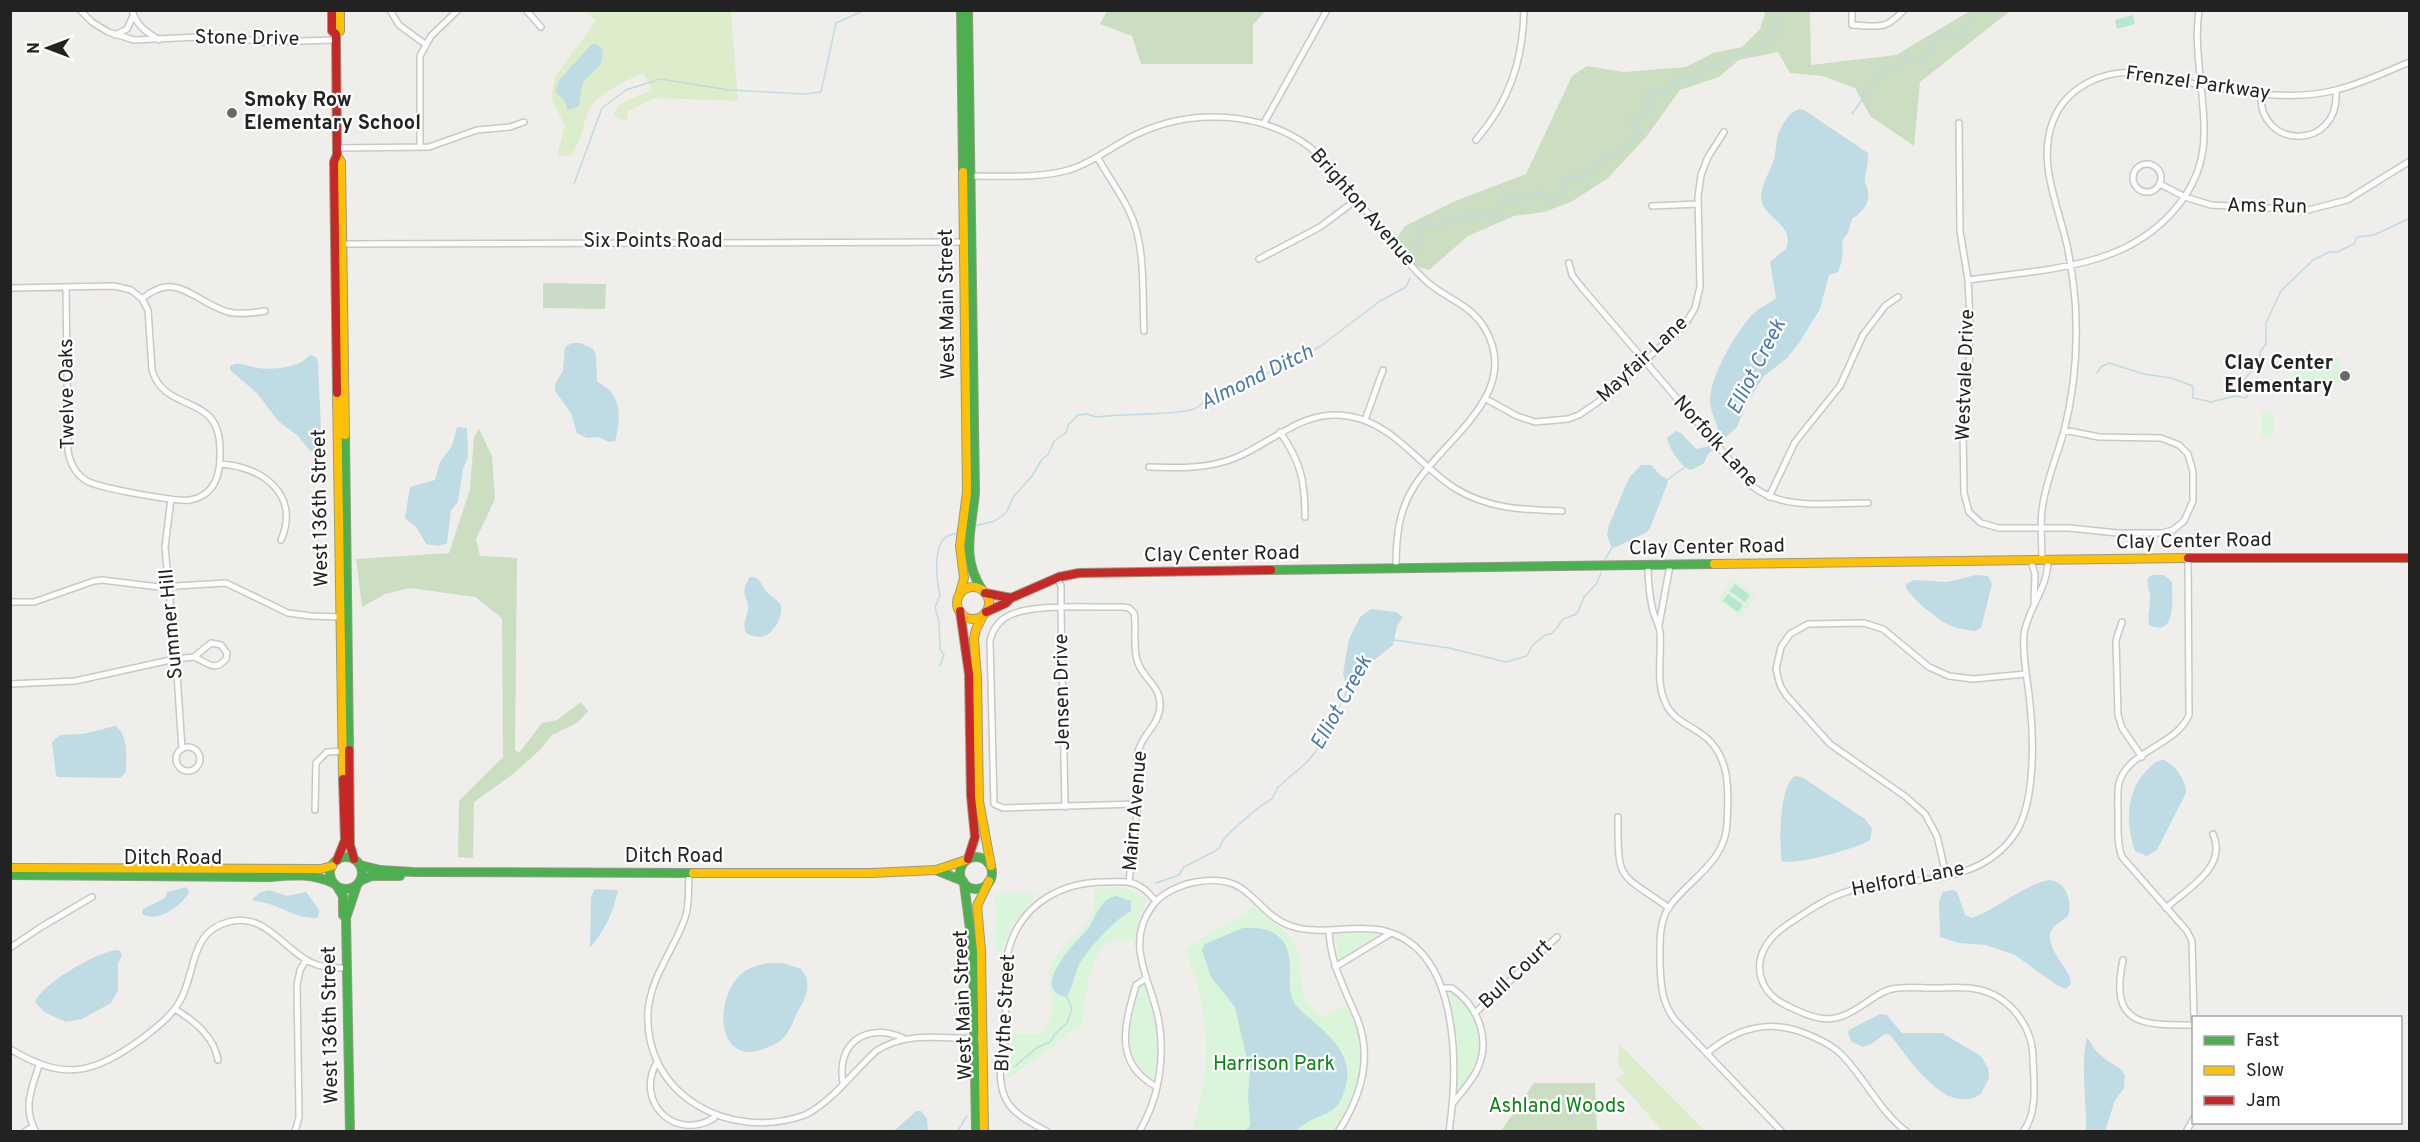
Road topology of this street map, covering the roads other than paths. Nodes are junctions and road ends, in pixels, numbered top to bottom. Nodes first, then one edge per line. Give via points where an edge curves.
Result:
1 (80, 10) edge
2 (332, 10) edge
3 (340, 10) edge
4 (390, 10) edge
5 (458, 10) edge
6 (526, 10) edge
7 (961, 10) edge
8 (968, 10) edge
9 (1327, 10) edge
10 (1524, 10) edge
11 (1852, 10) edge
12 (1904, 10) edge
13 (2199, 10) edge
14 (132, 13) edge
15 (541, 27) dead end
16 (115, 35) junction
17 (336, 37) junction
18 (159, 40) junction
19 (425, 44) junction
20 (2409, 62) edge
21 (2202, 84) junction
22 (2336, 91) junction
23 (2261, 93) junction
24 (524, 122) dead end
25 (1264, 123) junction
26 (1959, 123) dead end
27 (1724, 132) dead end
28 (1476, 140) dead end
29 (420, 147) junction
30 (337, 152) junction
31 (1098, 158) junction
32 (2409, 161) edge
33 (967, 176) junction
34 (2160, 184) junction
35 (2186, 197) junction
36 (1356, 200) junction
37 (1698, 204) junction
38 (1652, 206) dead end
39 (968, 242) junction
40 (339, 244) junction
41 (1259, 259) dead end
42 (1569, 263) dead end
43 (2070, 264) junction
44 (1968, 280) junction
45 (66, 287) junction
46 (10, 288) edge
47 (1898, 297) dead end
48 (142, 299) junction
49 (266, 311) dead end
50 (1144, 331) dead end
51 (1645, 362) junction
52 (1383, 370) dead end
53 (1486, 399) junction
54 (1365, 420) junction
55 (2064, 430) junction
56 (1280, 432) junction
57 (220, 464) junction
58 (1149, 467) dead end
59 (1430, 467) junction
60 (1769, 497) junction
61 (171, 499) junction
62 (1868, 503) dead end
63 (1562, 511) dead end
64 (1305, 517) dead end
65 (2041, 528) junction
66 (281, 540) dead end
67 (2409, 558) edge
68 (2188, 559) junction
69 (2045, 560) junction
70 (2031, 561) junction
71 (1648, 566) junction
72 (1670, 566) junction
73 (1396, 568) junction
74 (1057, 578) junction
75 (169, 587) junction
76 (984, 592) junction
77 (959, 596) junction
78 (1011, 598) junction
79 (10, 602) edge
80 (2034, 605) junction
81 (1061, 608) junction
82 (960, 611) junction
83 (985, 613) junction
84 (344, 616) junction
85 (2122, 622) dead end
86 (1659, 627) junction
87 (194, 657) junction
88 (176, 658) junction
89 (2026, 674) junction
90 (10, 684) edge
91 (991, 715) junction
92 (978, 716) junction
93 (182, 749) junction
94 (346, 751) junction
95 (2142, 756) junction
96 (1137, 804) junction
97 (1065, 807) junction
98 (315, 810) dead end
99 (1618, 817) dead end
100 (2213, 834) dead end
101 (967, 860) junction
102 (357, 862) junction
103 (334, 863) junction
104 (991, 866) junction
105 (10, 867) edge
106 (936, 870) junction
107 (413, 872) junction
108 (688, 873) junction
109 (10, 875) edge
110 (1946, 875) junction
111 (989, 881) junction
112 (963, 882) junction
113 (1129, 882) junction
114 (359, 883) junction
115 (335, 885) junction
116 (93, 897) dead end
117 (1156, 901) junction
118 (1669, 908) junction
119 (2166, 908) junction
120 (346, 918) junction
121 (1329, 930) junction
122 (1392, 933) junction
123 (1557, 937) dead end
124 (10, 948) edge
125 (306, 960) junction
126 (2122, 960) dead end
127 (1335, 967) junction
128 (346, 968) junction
129 (1145, 979) junction
130 (1443, 988) junction
131 (175, 1009) junction
132 (1476, 1013) junction
133 (2194, 1016) edge
134 (2192, 1024) edge
135 (904, 1039) junction
136 (978, 1039) junction
137 (10, 1049) edge
138 (1707, 1053) junction
139 (218, 1060) dead end
140 (657, 1062) junction
141 (39, 1065) junction
142 (843, 1083) junction
143 (1157, 1087) junction
144 (1452, 1104) junction
145 (714, 1118) junction
146 (35, 1129) edge
147 (24, 1131) edge
148 (295, 1131) edge
149 (350, 1131) edge
150 (976, 1131) edge
151 (984, 1131) edge
152 (1048, 1131) edge
153 (1139, 1131) edge
154 (1338, 1131) edge
155 (1449, 1131) edge
156 (1782, 1131) edge
157 (1907, 1131) edge
158 (2023, 1131) edge

1 - 16 street, Stone Drive via 99,28
2 - 17 street, West 136th Street via 332,31
3 - 17 street, West 136th Street via 340,31
4 - 19 street via 399,26
5 - 19 street
6 - 15 street
7 - 33 street, West Main Street
8 - 33 street, West Main Street
9 - 25 street
10 - 28 street via 1515,76 1495,117
11 - 12 street via 1852,25 1885,26
13 - 21 street
14 - 16 street via 128,29
14 - 18 street via 142,29
16 - 18 street, Stone Drive
17 - 18 street, Stone Drive via 265,42 221,36
17 - 30 street, West 136th Street
19 - 29 street via 419,64
20 - 22 street, Frenzel Parkway
21 - 23 street, Frenzel Parkway
21 - 35 street via 2204,143 2200,166
21 - 43 street, Frenzel Parkway via 2138,73 2109,73 2089,82 2062,105 2050,129 2046,158
22 - 23 street, Frenzel Parkway via 2294,96
22 - 23 street via 2336,105 2328,122 2315,133 2302,137 2281,132 2270,124 2261,105
24 - 29 street via 510,128 477,130
25 - 31 street, Brighton Avenue via 1242,119 1179,120 1135,135
25 - 36 street, Brighton Avenue via 1288,132 1311,148
26 - 44 street, Westvale Drive via 1960,231
27 - 37 street, Mayfair Lane via 1701,175
29 - 30 street
30 - 40 street, West 136th Street via 334,162
31 - 33 street, Brighton Avenue via 1047,174
31 - 50 street via 1136,228
32 - 35 street, Ams Run via 2357,195 2319,208 2225,207
33 - 39 street, West Main Street
34 - 34 street via 2160,171 2153,165 2140,165 2134,171 2133,181 2138,189 2147,192
34 - 35 street, Ams Run
35 - 43 street via 2149,234 2100,258
36 - 41 street via 1320,227
36 - 53 street, Brighton Avenue via 1426,281 1470,310 1485,329 1494,363
37 - 38 street
37 - 51 street, Mayfair Lane via 1700,287 1695,308 1684,326
39 - 40 street, Six Points Road
39 - 76 street, West Main Street via 975,492 968,550 970,567
39 - 77 street, West Main Street via 967,492 960,541 964,578
40 - 84 street, West 136th Street
42 - 51 street, Norfolk Lane via 1574,278
43 - 44 street
43 - 55 street, Frenzel Parkway via 2076,341
44 - 65 street, Westvale Drive via 1971,338 1963,425 1964,497 1977,521 1991,527
45 - 46 street
45 - 48 street via 120,287
45 - 61 street, Twelve Oaks via 68,451 72,466 94,484
47 - 60 street via 1885,306 1863,335 1840,386 1795,442
48 - 49 street via 157,288 173,286 230,313
48 - 57 street via 150,317 154,378 164,391 204,411 213,420 219,433
51 - 53 street, Mayfair Lane via 1591,408 1561,421 1524,418
51 - 60 street, Norfolk Lane via 1752,486
52 - 54 street
53 - 59 street, Brighton Avenue
54 - 56 street via 1319,416
54 - 59 street via 1389,433
55 - 65 street, Frenzel Parkway via 2043,504
55 - 65 street, Westvale Drive via 2099,437 2161,438 2176,443 2191,462 2193,501 2184,521 2165,532
56 - 58 street via 1237,457 1212,465
56 - 64 street via 1298,461
57 - 61 street, Twelve Oaks via 215,483 206,494 188,501
57 - 66 street via 254,470 275,488 286,510
59 - 63 street via 1454,488 1485,503 1513,509
59 - 73 street, Brighton Avenue via 1402,511 1396,537
60 - 62 street, Norfolk Lane via 1793,503
61 - 75 street, Summer Hill via 165,535
65 - 69 street, Frenzel Parkway
67 - 68 street, Clay Center Road
68 - 69 street, Clay Center Road
68 - 95 street via 2190,711 2178,731
69 - 70 street, Clay Center Road
69 - 80 street, Helford Lane via 2048,575
70 - 72 street, Clay Center Road
70 - 80 street, Helford Lane via 2035,574
71 - 72 street, Clay Center Road
71 - 73 street, Clay Center Road
71 - 86 street via 1648,591
72 - 86 street
73 - 74 street, Clay Center Road via 1079,573
74 - 78 street, Clay Center Road
74 - 81 street, Jensen Drive
75 - 79 street via 94,581 34,602
75 - 84 street via 226,583 288,613
75 - 88 street, Summer Hill
76 - 77 street via 971,587
76 - 78 street
76 - 83 street via 988,601
77 - 82 street
78 - 83 street, Clay Center Road
80 - 89 street, Helford Lane via 2024,634
81 - 91 street via 1009,615 993,631
81 - 96 street, Mairn Avenue via 1124,607 1134,615 1138,663 1155,686 1160,702 1158,719 1138,751
81 - 97 street, Jensen Drive
82 - 83 street via 973,618
82 - 101 street via 969,674 975,837
83 - 92 street via 974,636
84 - 94 street, West 136th Street
85 - 95 street via 2116,640 2118,715 2122,728
86 - 118 street via 1664,702 1677,718 1714,745 1723,760 1727,780 1727,827 1722,846 1714,860
87 - 87 street via 217,666 227,653 221,645 211,643
87 - 88 street
88 - 90 street via 75,681
88 - 93 street, Summer Hill
89 - 110 street, Helford Lane via 2031,714 2031,784 2023,818 2013,836 1989,859 1966,871
89 - 110 street via 1973,680 1949,676 1929,667 1883,629 1864,623 1805,625 1790,634 1780,647 1776,669 1786,696 1830,744 1925,814 1938,836
91 - 92 street
91 - 97 street via 992,797 996,806
92 - 104 street via 979,801
93 - 93 street, Summer Hill via 176,759 178,767 194,770 200,761 198,753 193,748
94 - 98 street via 327,752 316,764
94 - 102 street, West 136th Street via 350,845
94 - 103 street, West 136th Street via 344,844
95 - 119 street via 2125,770 2119,784 2120,849 2127,864
96 - 97 street
96 - 113 street, Mairn Avenue
99 - 118 street via 1618,858 1624,877
100 - 119 street via 2217,848 2214,864
101 - 104 street via 978,857
101 - 106 street, Ditch Road
101 - 112 street via 960,872
102 - 103 street via 345,857
102 - 107 street, Ditch Road via 380,870
102 - 114 street via 363,873
103 - 105 street, Ditch Road via 321,869
103 - 115 street via 330,874
104 - 111 street
106 - 108 street, Ditch Road
106 - 112 street, Ditch Road
107 - 108 street, Ditch Road
107 - 114 street, Ditch Road via 403,876 371,876
108 - 140 street via 685,918 650,998 649,1032
109 - 115 street, Ditch Road via 307,874
110 - 158 street, Helford Lane via 1856,889 1819,904 1767,942 1760,958 1761,978 1768,993 1779,1002 1820,1019 1844,1017 1896,988 1965,988 1998,998 2021,1019 2032,1047 2033,1107
111 - 112 street via 977,889
111 - 136 street, West Main Street via 977,904 981,959
112 - 136 street, West Main Street via 973,942
113 - 117 street via 1141,886
113 - 152 street, Blythe Street via 1080,883 1048,896 1020,923 1009,948 1005,969 1006,1036 1001,1059 1004,1091 1014,1112
114 - 115 street via 347,889
114 - 120 street, West 136th Street
115 - 120 street, West 136th Street via 343,896
116 - 124 street
117 - 121 street via 1186,883 1228,883 1241,888 1283,923
117 - 129 street via 1141,933
118 - 138 street via 1660,936 1663,998 1675,1020
119 - 133 street via 2192,941
120 - 128 street, West 136th Street
121 - 122 street via 1372,929
121 - 127 street
122 - 127 street
122 - 130 street via 1415,948
123 - 132 street, Bull Court
125 - 128 street via 326,968
125 - 131 street via 263,925 241,920 222,923 197,948
125 - 148 street via 297,985 299,1117
126 - 134 street via 2120,996 2129,1013 2149,1024
127 - 154 street via 1358,1020 1365,1057 1358,1094
128 - 149 street, West 136th Street
129 - 143 street via 1161,1032
129 - 143 street via 1136,985 1124,1037 1130,1059 1147,1081
130 - 132 street via 1457,991
130 - 144 street via 1452,1037
131 - 139 street via 206,1033
131 - 141 street via 158,1027 105,1063 76,1070
132 - 144 street via 1483,1036 1481,1060
135 - 136 street
135 - 142 street via 876,1051
135 - 142 street via 880,1031 855,1041 842,1064
136 - 150 street, West Main Street
136 - 151 street, West Main Street
137 - 141 street
138 - 156 street
138 - 157 street via 1749,1028 1776,1025 1799,1030 1840,1052
140 - 145 street via 679,1095
140 - 145 street via 650,1076 650,1091 663,1116 692,1127
141 - 146 street via 28,1099 29,1118
142 - 145 street via 806,1114 777,1125 748,1127
143 - 153 street
144 - 155 street
146 - 147 street

